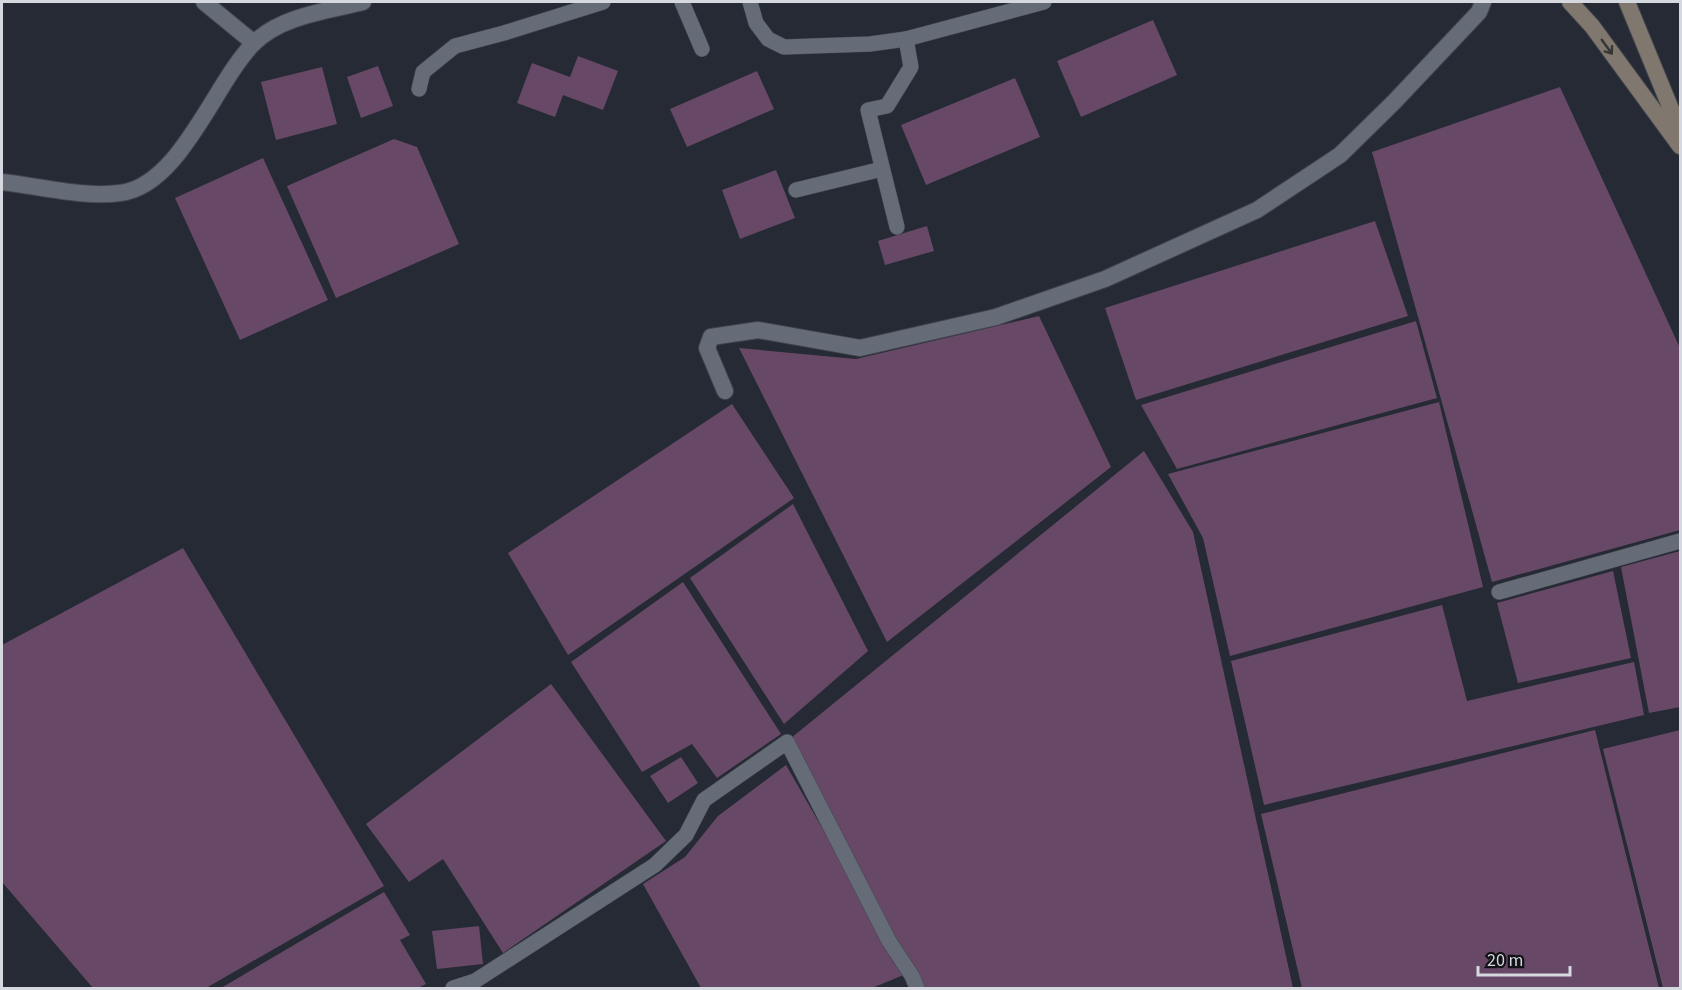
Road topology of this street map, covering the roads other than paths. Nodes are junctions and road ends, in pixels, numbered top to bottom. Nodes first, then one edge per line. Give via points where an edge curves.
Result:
1 (204, 2) edge
2 (363, 2) edge
3 (603, 2) edge
4 (682, 2) edge
5 (750, 2) edge
6 (1044, 2) edge
7 (1483, 2) edge
8 (1570, 2) edge
9 (1627, 2) edge
10 (906, 39) junction
11 (254, 43) junction
12 (702, 49) dead end
13 (419, 89) dead end
14 (1680, 131) edge
15 (1680, 146) edge
16 (882, 169) junction
17 (2, 182) edge
18 (796, 190) dead end
19 (897, 227) dead end
20 (725, 391) dead end
21 (1680, 541) edge
22 (1499, 592) dead end
23 (453, 988) edge
24 (917, 988) edge

1 - 11 street
2 - 11 street via 279,26
3 - 13 lane via 455,46 423,72
4 - 12 lane
5 - 10 lane via 756,23 768,39 784,47
6 - 10 lane
7 - 20 street via 1479,12 1340,155 1257,210 1105,279 996,317 860,348 758,330 711,337 707,348
8 -> 15 main road
9 - 14 main road
10 - 16 lane via 911,67 887,106 868,110
11 - 17 street via 171,162 151,181 121,193 85,193
16 - 18 lane
16 - 19 lane
21 - 22 lane
23 - 24 lane via 475,981 655,865 686,835 704,800 787,742

